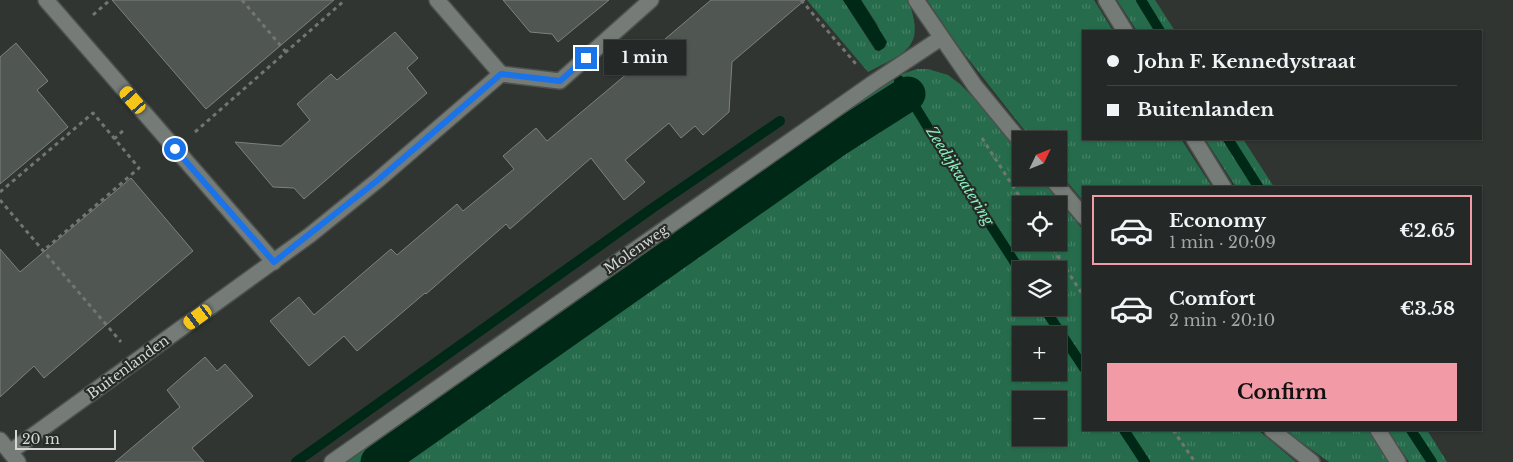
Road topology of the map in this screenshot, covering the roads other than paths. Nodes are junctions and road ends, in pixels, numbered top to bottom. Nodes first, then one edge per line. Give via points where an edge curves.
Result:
1 (46, 0) edge
2 (437, 0) edge
3 (651, 0) edge
4 (916, 0) edge
5 (1106, 0) edge
6 (1124, 30) edge
7 (941, 38) junction
8 (501, 74) junction
9 (1012, 131) edge
10 (1195, 140) edge
11 (1058, 186) edge
12 (1223, 186) edge
13 (1082, 214) edge
14 (274, 262) junction
15 (1273, 431) edge
16 (1379, 431) edge
17 (0, 440) edge
18 (14, 457) edge
19 (332, 462) edge
20 (1312, 462) edge
21 (1398, 462) edge

1 - 14 street
2 - 8 street
3 - 8 street via 560,81
4 - 7 street
5 - 6 street
7 - 9 street
7 - 19 street, Molenweg
8 - 14 street, Buitenlanden via 378,180
10 - 12 street
11 - 13 street
14 - 18 street, Buitenlanden via 137,360
15 - 20 street
16 - 21 street
17 - 18 street

